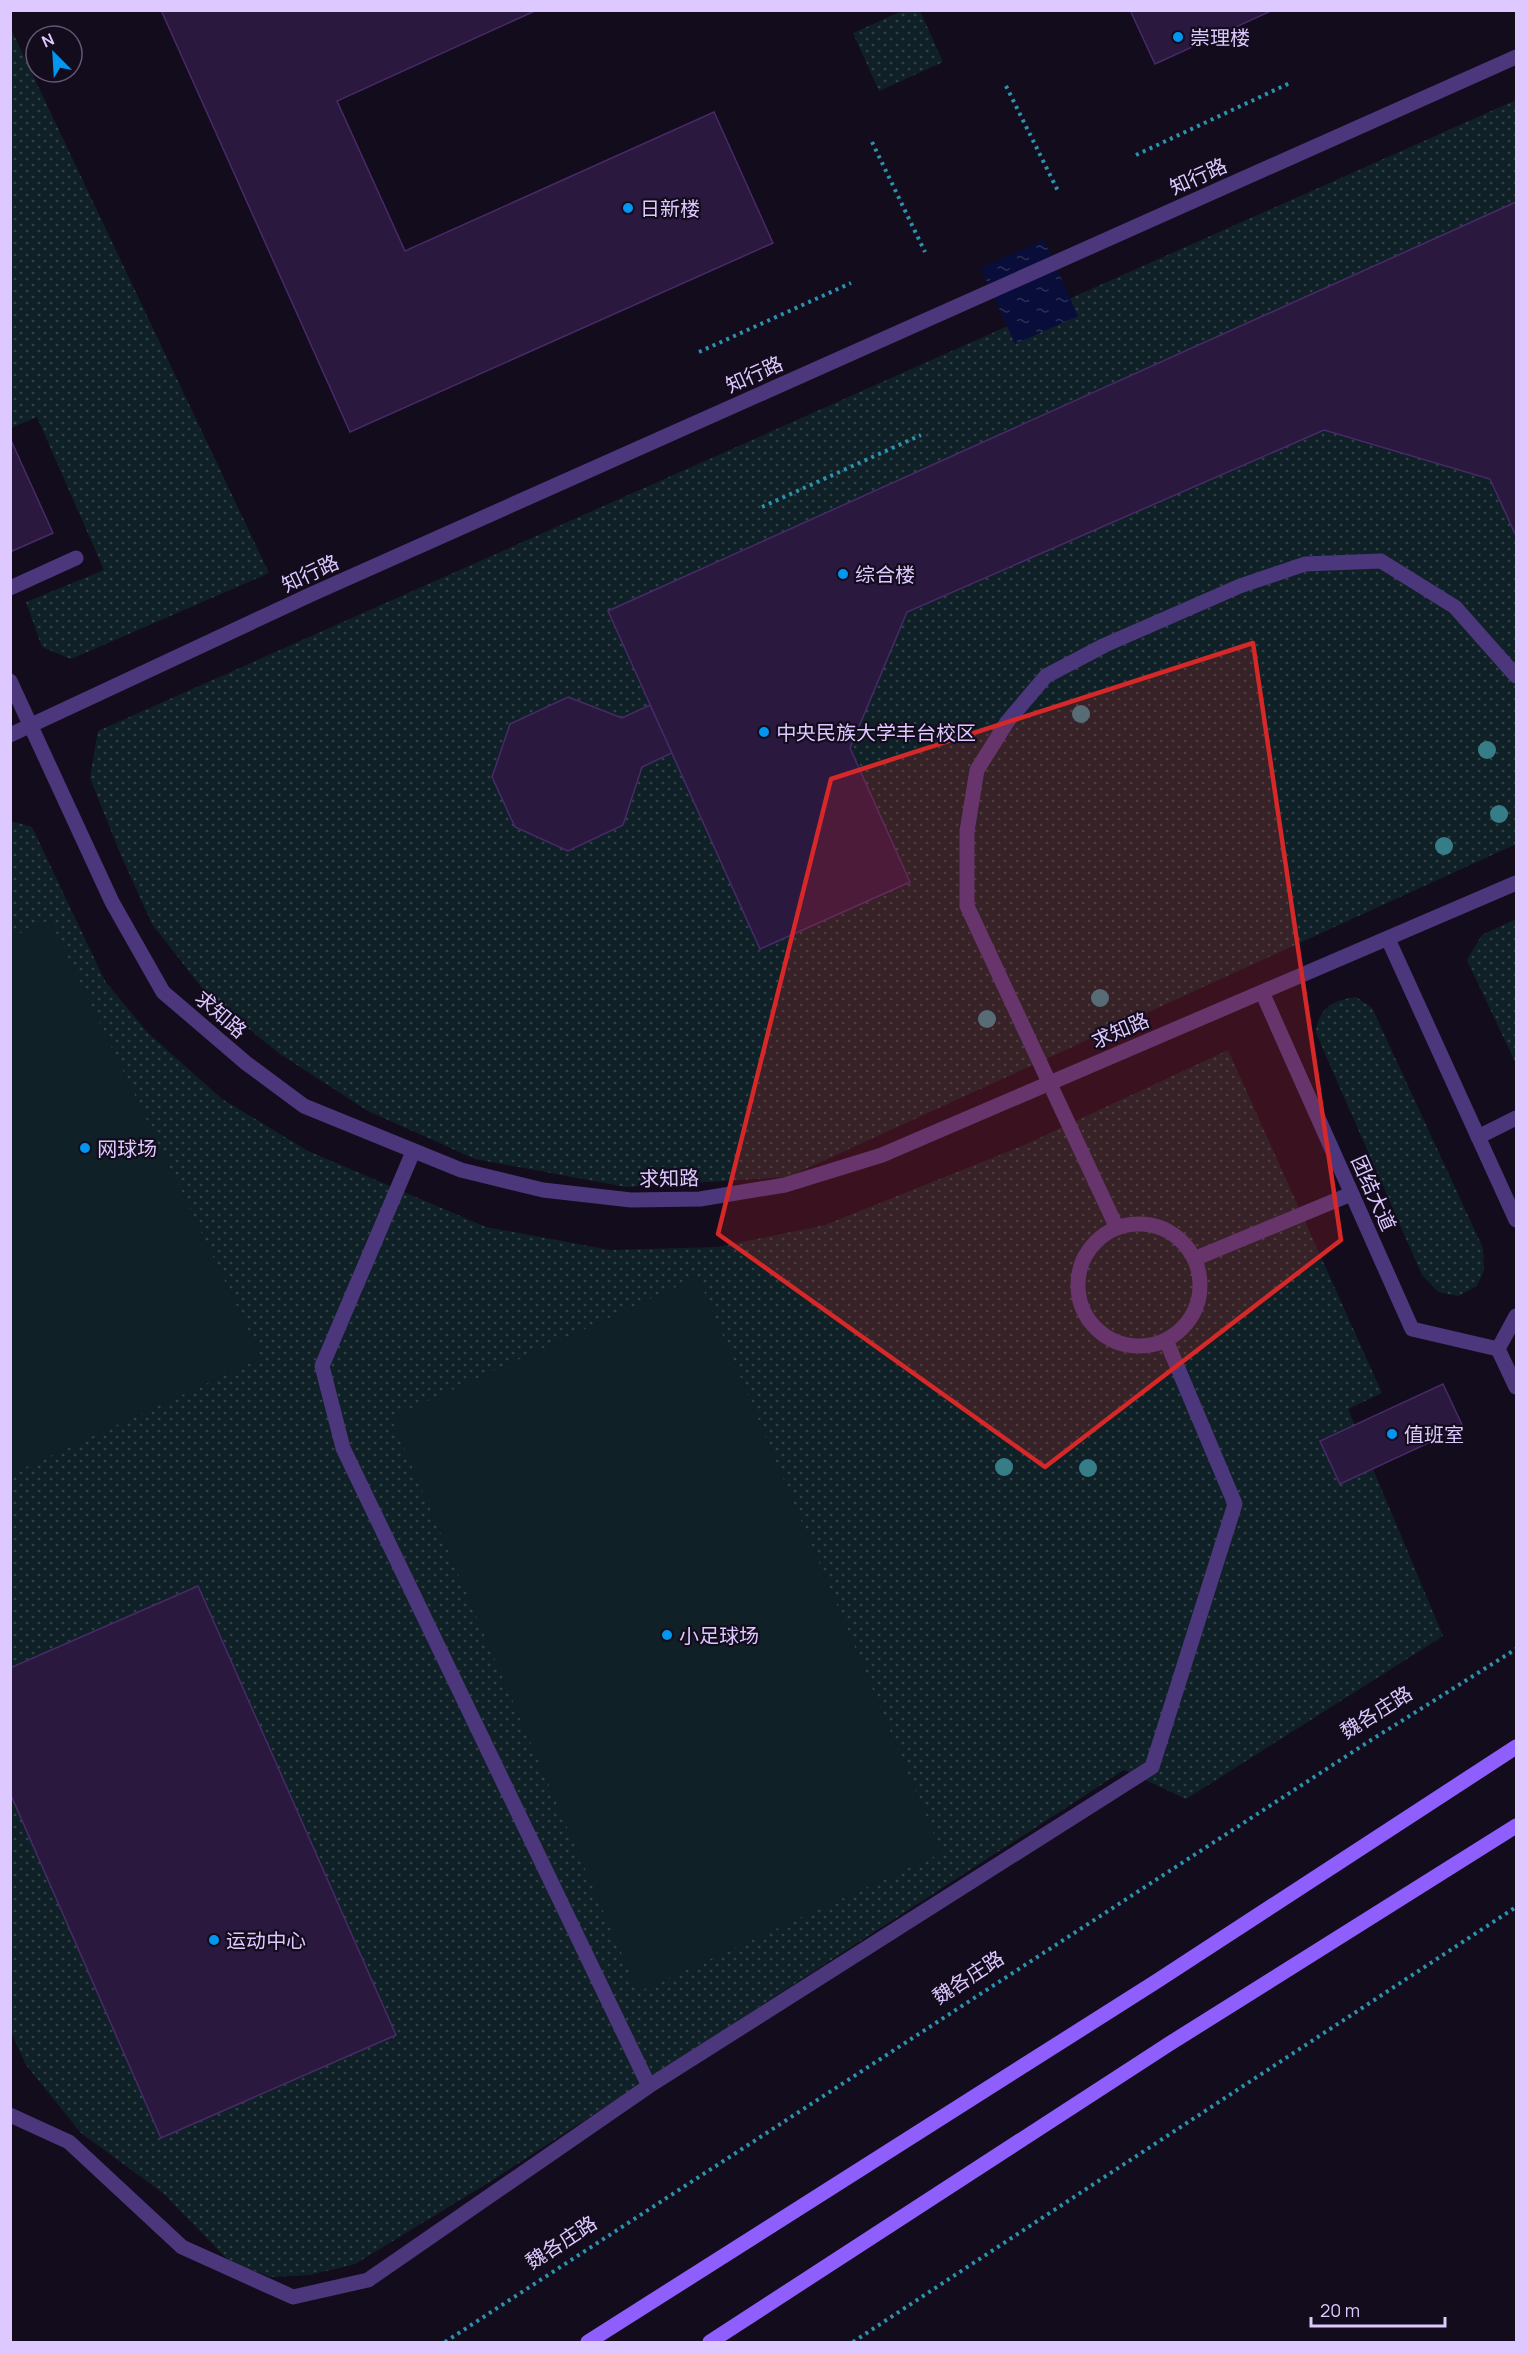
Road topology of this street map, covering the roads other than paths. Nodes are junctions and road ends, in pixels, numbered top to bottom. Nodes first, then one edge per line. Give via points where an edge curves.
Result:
1 (1516, 57) edge
2 (76, 558) dead end
3 (10, 588) edge
4 (1516, 676) edge
5 (10, 681) edge
6 (32, 726) junction
7 (10, 735) edge
8 (1516, 883) edge
9 (1388, 939) junction
10 (1262, 992) junction
11 (1050, 1083) junction
12 (1516, 1118) edge
13 (1478, 1137) junction
14 (413, 1152) junction
15 (1351, 1194) junction
16 (1516, 1220) edge
17 (1116, 1228) junction
18 (1194, 1259) junction
19 (1516, 1316) edge
20 (1166, 1340) junction
21 (1498, 1348) junction
22 (1516, 1387) edge
23 (1516, 1747) edge
24 (1516, 1826) edge
25 (649, 2086) junction
26 (10, 2115) edge
27 (588, 2343) edge
28 (710, 2343) edge

1 - 6 street, 知行路 via 312,594
2 - 3 street
4 - 11 street via 1455,607 1381,561 1305,564 1250,582 1105,645 1046,676 1008,722 977,770 967,831 967,906
5 - 6 street, 求知路
6 - 7 street, 知行路
6 - 14 street, 求知路 via 112,902 163,992 246,1063 304,1106
8 - 9 street, 求知路
9 - 10 street, 求知路
9 - 13 street
10 - 11 street, 求知路
10 - 15 street, 团结大道
11 - 14 street, 求知路 via 882,1155 785,1185 700,1199 631,1200 543,1190 461,1170
11 - 17 street
12 - 13 street
13 - 16 street
14 - 25 street via 322,1366 343,1448
15 - 18 street
15 - 21 street, 团结大道 via 1412,1329
17 - 18 street via 1137,1223 1158,1226 1176,1236
17 - 20 street via 1087,1253 1079,1271 1078,1291 1083,1310 1094,1327 1128,1346 1148,1346
18 - 20 street via 1200,1291 1196,1311 1183,1328
19 - 21 street
20 - 25 street via 1235,1504 1152,1767
21 - 22 street
23 - 27 main road
24 - 28 main road via 1169,2044
25 - 26 street via 368,2280 293,2297 182,2247 69,2142

